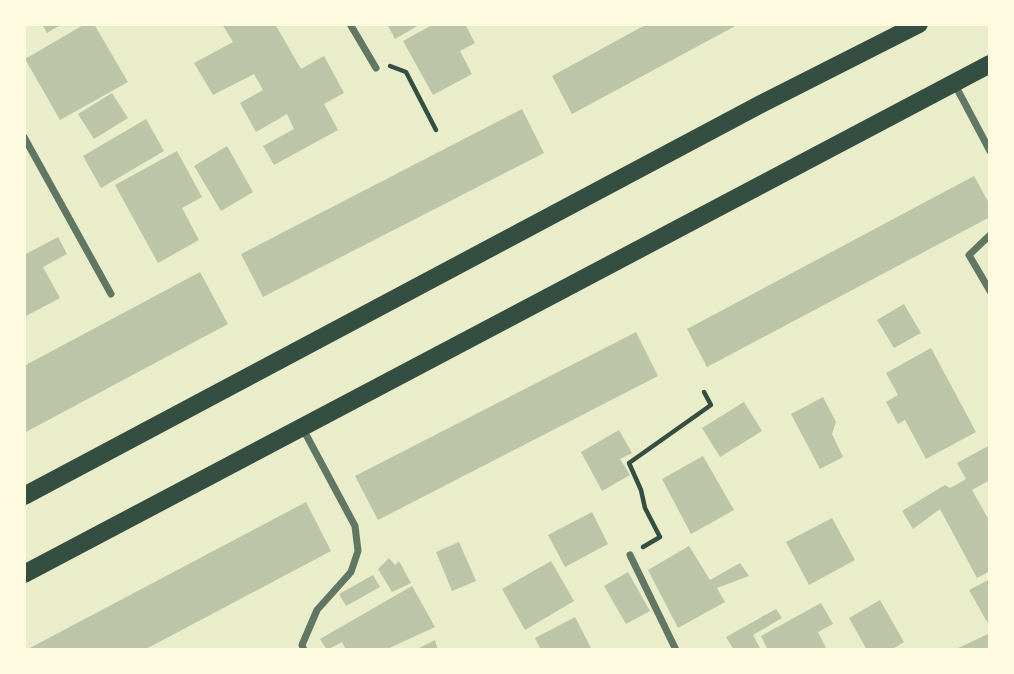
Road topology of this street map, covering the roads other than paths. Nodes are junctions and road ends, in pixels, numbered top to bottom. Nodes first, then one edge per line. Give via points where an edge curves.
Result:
1 (351, 24) edge
2 (919, 24) edge
3 (989, 64) edge
4 (376, 68) road end
5 (954, 82) junction
6 (24, 137) edge
7 (989, 151) edge
8 (989, 235) edge
9 (989, 291) edge
10 (111, 294) dead end
11 (302, 427) junction
12 (24, 496) edge
13 (630, 555) road end
14 (24, 574) edge
15 (304, 649) edge
16 (676, 649) edge

1 - 4 street
2 - 12 main road
3 - 5 main road
5 - 7 street
5 - 11 main road
6 - 10 street
8 - 9 street via 969,255
11 - 14 main road
11 - 15 street via 355,526 358,551 351,572 317,610
13 - 16 street

